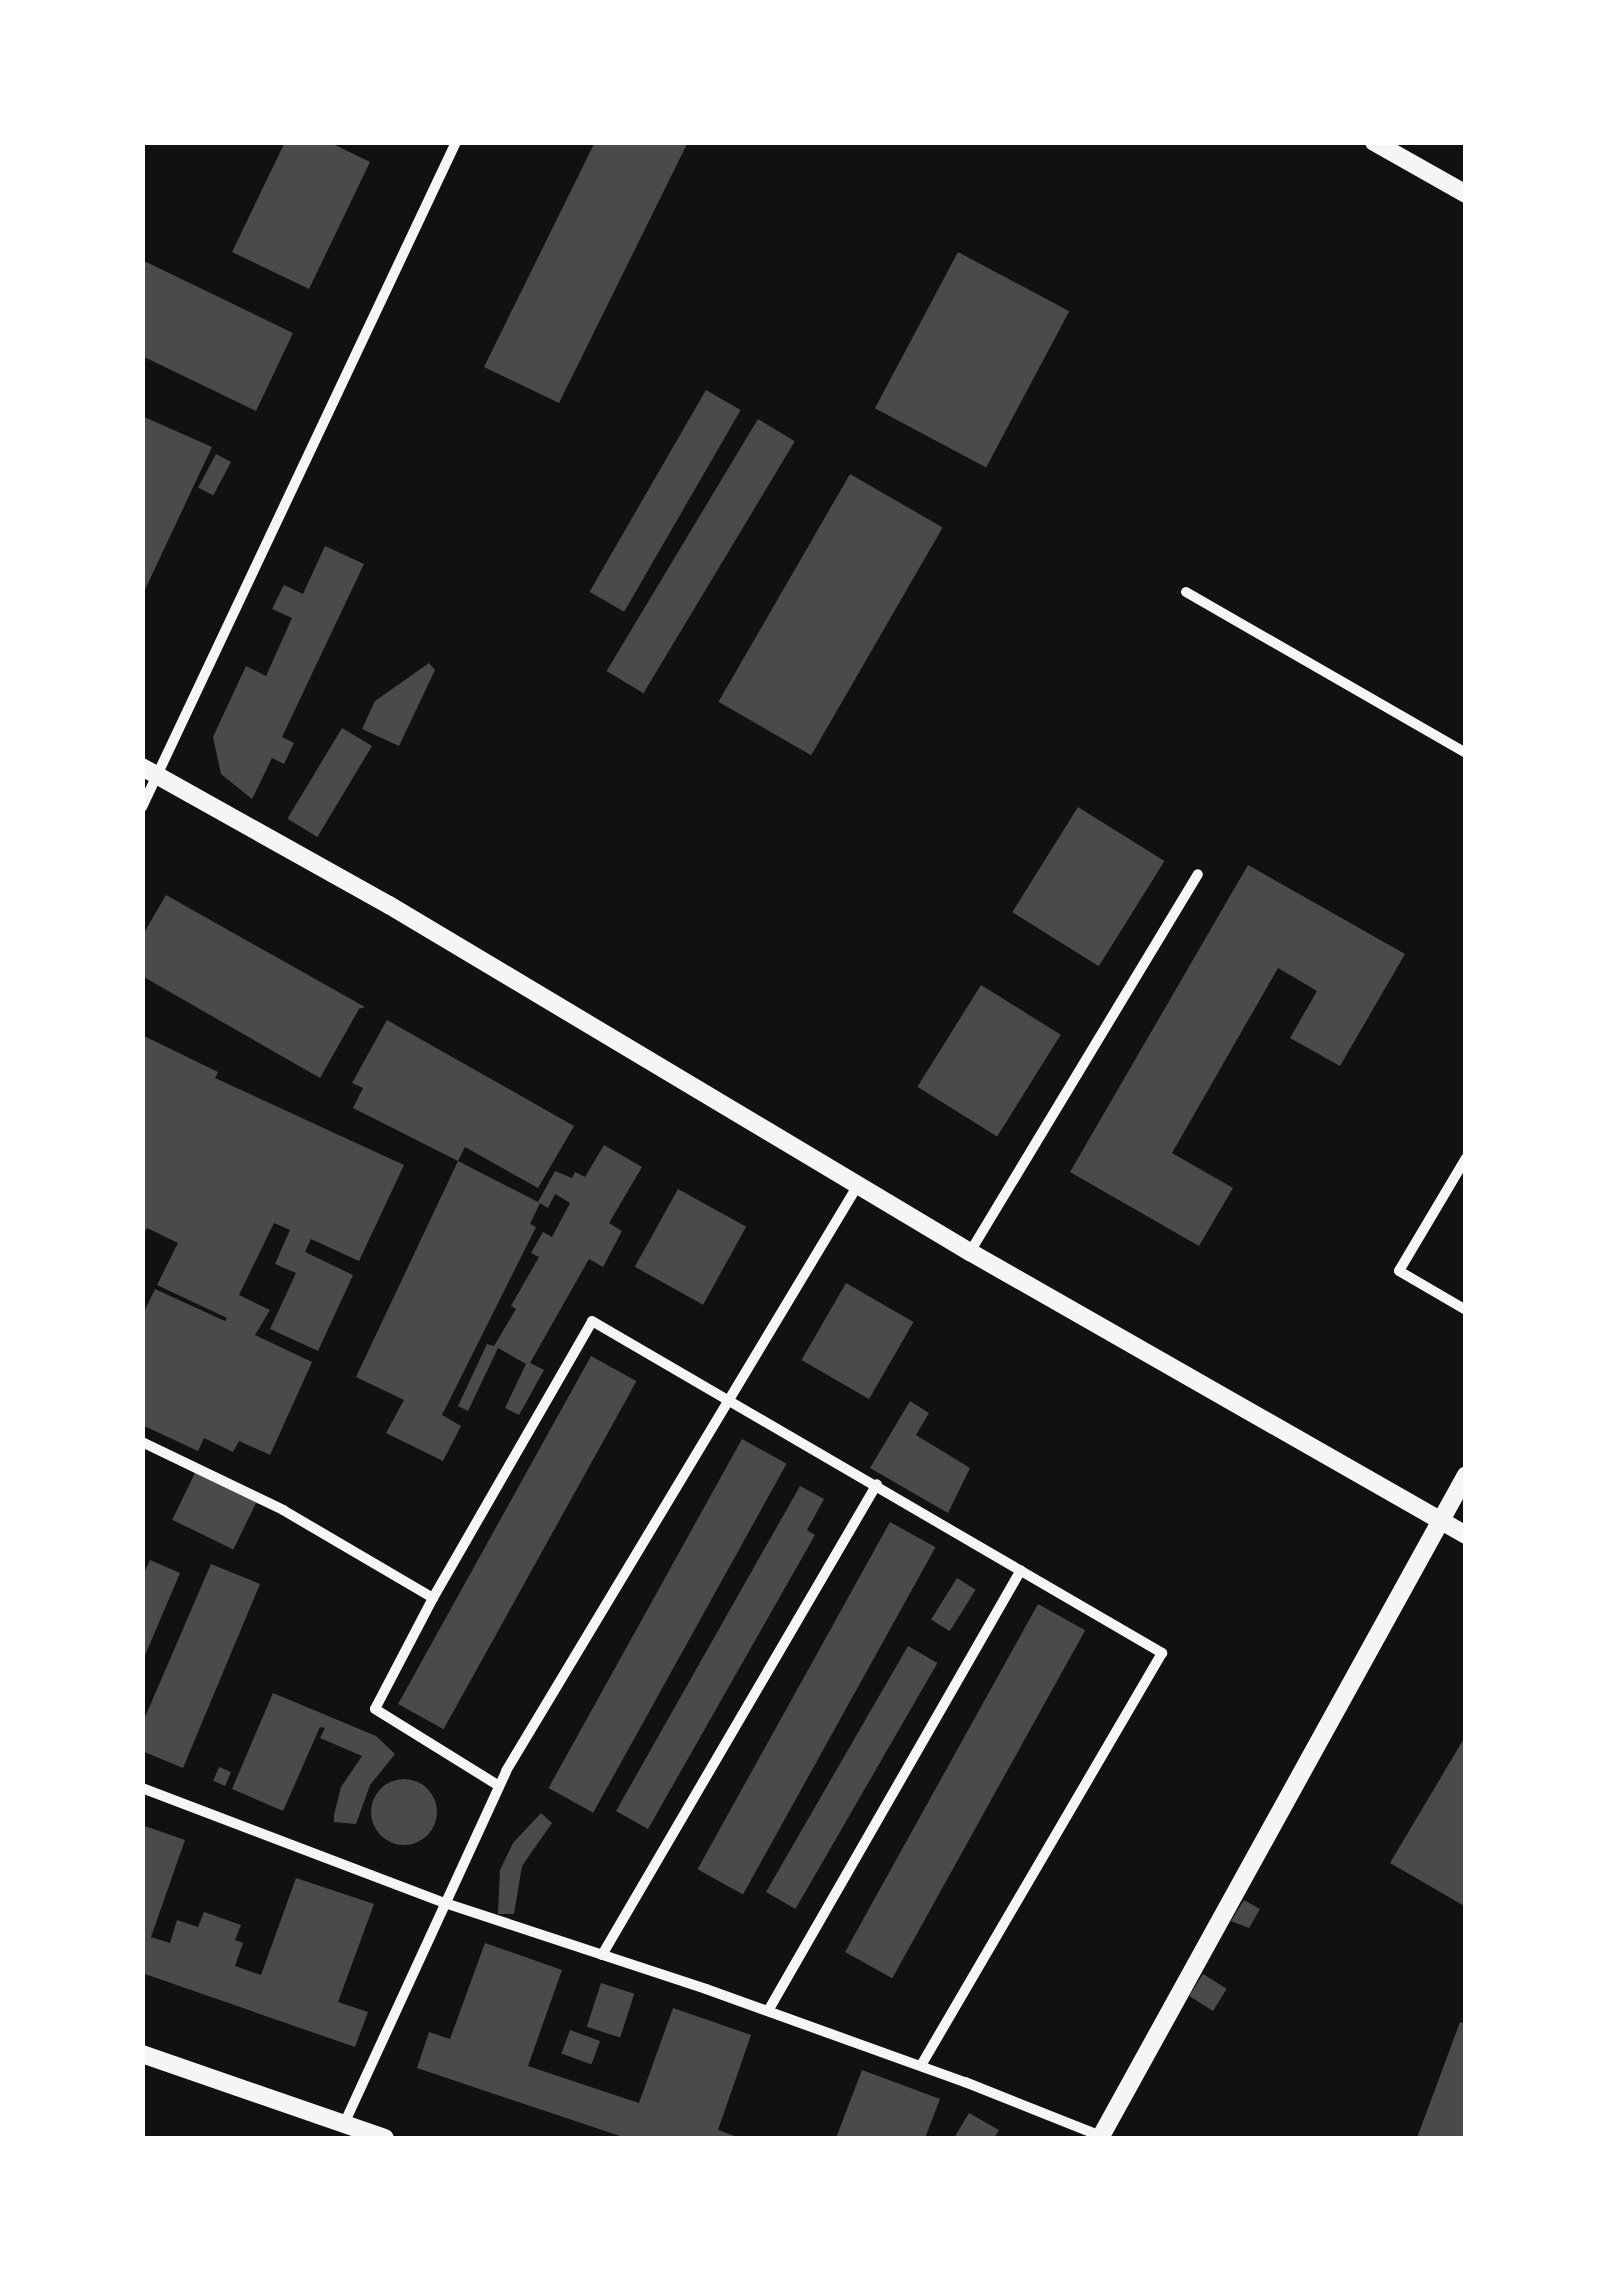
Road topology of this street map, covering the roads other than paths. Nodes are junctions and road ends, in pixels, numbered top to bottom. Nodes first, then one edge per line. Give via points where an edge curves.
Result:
1 (456, 142) edge
2 (1374, 142) edge
3 (1466, 194) edge
4 (1186, 592) dead end
5 (1466, 753) edge
6 (150, 771) edge
7 (142, 807) edge
8 (1198, 874) dead end
9 (1466, 1158) edge
10 (858, 1185) junction
11 (970, 1252) junction
12 (1466, 1310) edge
13 (730, 1398) junction
14 (142, 1442) edge
15 (1466, 1476) edge
16 (877, 1484) junction
17 (1440, 1520) junction
18 (1466, 1534) edge
19 (1021, 1570) junction
20 (432, 1598) junction
21 (499, 1786) junction
22 (142, 1788) edge
23 (445, 1903) junction
24 (602, 1955) junction
25 (768, 2012) junction
26 (142, 2054) edge
27 (921, 2066) junction
28 (344, 2124) junction
29 (1100, 2137) edge
30 (385, 2138) edge

1 - 6 street
2 - 3 street
4 - 5 street
6 - 7 street
6 - 10 street
8 - 11 street
9 - 12 street via 1399,1271
10 - 11 street
10 - 13 street
11 - 17 street
13 - 16 street
13 - 20 street via 592,1321
13 - 21 street
14 - 20 street via 283,1510
15 - 17 street
16 - 19 street
16 - 24 street
17 - 18 street
17 - 29 street
19 - 25 street
19 - 27 street via 1162,1653
20 - 21 street via 375,1708
21 - 23 street
22 - 23 street
23 - 24 street
23 - 28 street
24 - 25 street
25 - 27 street
26 - 28 street
27 - 29 street
28 - 30 street

